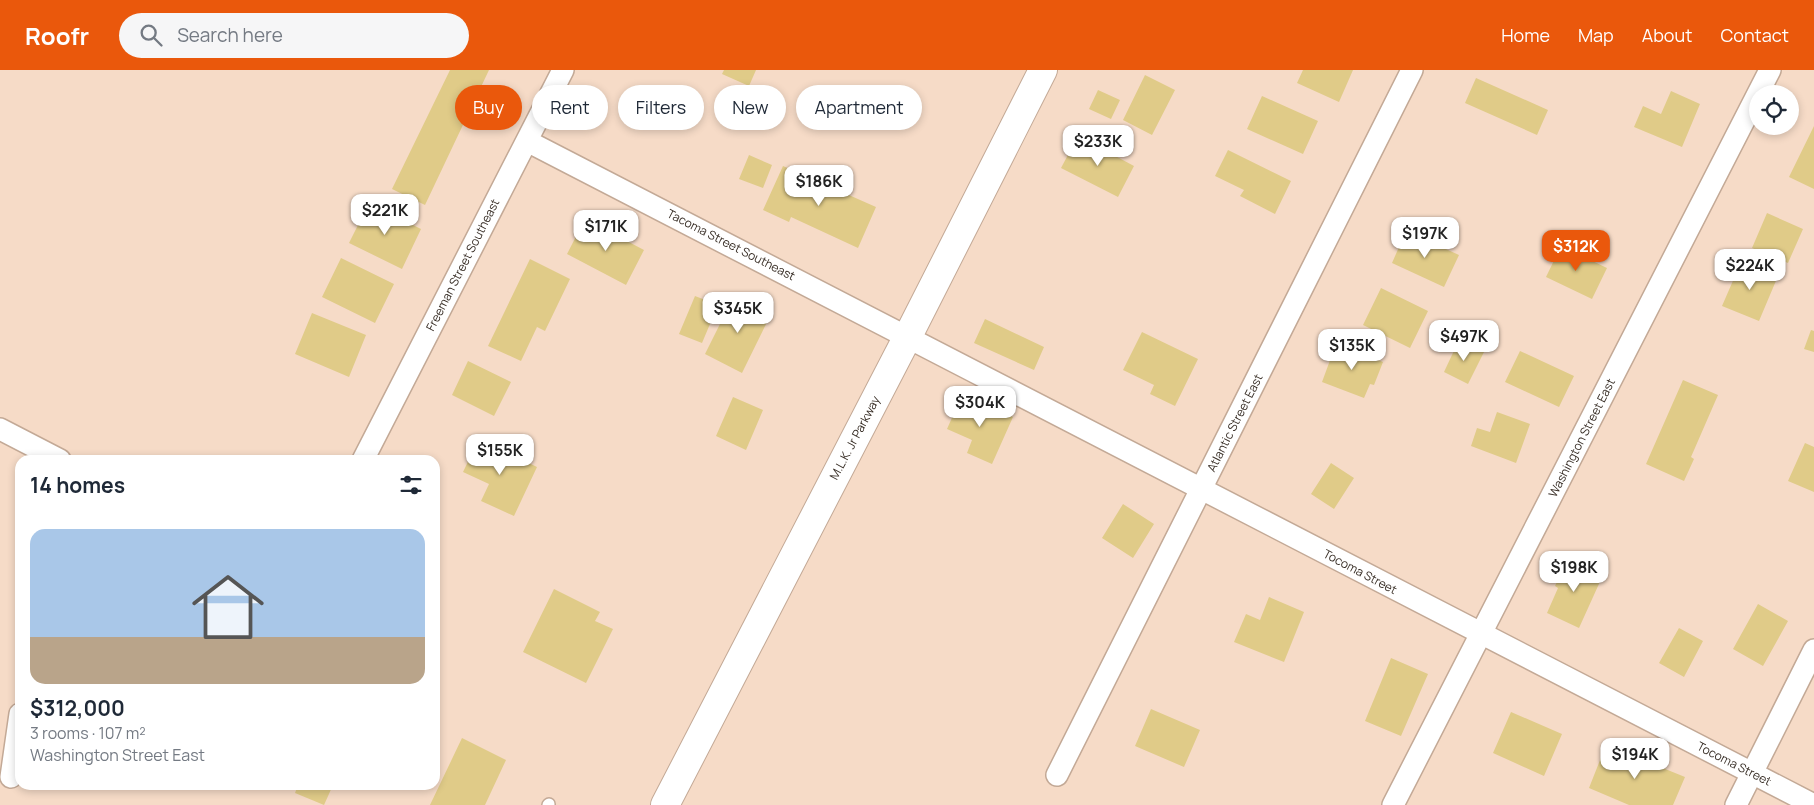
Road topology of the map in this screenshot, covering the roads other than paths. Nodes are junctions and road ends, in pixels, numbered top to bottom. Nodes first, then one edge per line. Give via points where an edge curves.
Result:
1 (563, 70) edge
2 (1044, 70) edge
3 (1412, 70) edge
4 (1770, 70) edge
5 (527, 141) junction
6 (908, 336) junction
7 (0, 429) edge
8 (50, 455) edge
9 (366, 455) edge
10 (1202, 489) junction
11 (1481, 635) junction
12 (1814, 650) edge
13 (15, 750) edge
14 (1752, 773) junction
15 (1057, 775) dead end
16 (11, 778) dead end
17 (665, 805) edge
18 (1393, 805) edge
19 (1736, 805) edge
20 (1814, 805) edge

1 - 5 street, Freeman Street Southeast
2 - 6 main road, M.L.K. Jr Parkway
3 - 10 street, Atlantic Street East
4 - 11 street, Washington Street East
5 - 6 street, Tacoma Street Southeast
5 - 9 street, Freeman Street Southeast
6 - 10 street, Tocoma Street
6 - 17 main road, M.L.K. Jr Parkway
7 - 8 street
10 - 11 street, Tocoma Street
10 - 15 street, Atlantic Street East
11 - 14 street, Tocoma Street
11 - 18 street, Washington Street East
12 - 14 street
13 - 16 street
14 - 19 street
14 - 20 street, Tocoma Street

